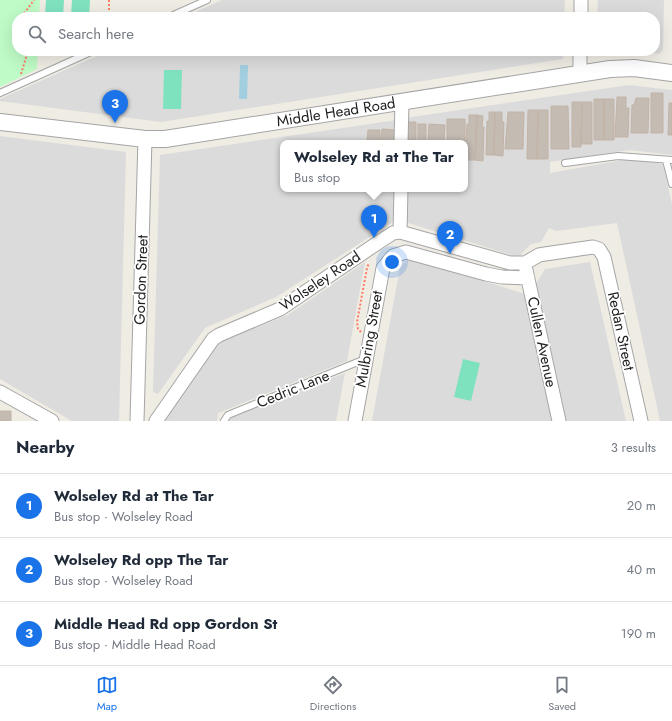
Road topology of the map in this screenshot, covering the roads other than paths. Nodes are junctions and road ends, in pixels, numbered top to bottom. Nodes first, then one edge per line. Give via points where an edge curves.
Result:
1 (207, 0) edge
2 (581, 0) edge
3 (180, 12) edge
4 (581, 12) edge
5 (82, 56) edge
6 (580, 56) edge
7 (672, 73) edge
8 (580, 74) junction
9 (0, 93) edge
10 (402, 102) junction
11 (0, 122) edge
12 (145, 139) junction
13 (401, 140) edge
14 (669, 160) edge
15 (565, 163) dead end
16 (672, 184) edge
17 (401, 192) edge
18 (400, 232) junction
19 (525, 263) junction
20 (528, 278) junction
21 (365, 359) junction
22 (0, 392) edge
23 (52, 421) edge
24 (137, 421) edge
25 (156, 421) edge
26 (224, 421) edge
27 (355, 421) edge
28 (559, 421) edge
29 (640, 421) edge

1 - 3 lane
2 - 4 street
5 - 9 lane
6 - 8 street
7 - 8 street, Middle Head Road via 634,68
8 - 10 street, Middle Head Road
10 - 12 street, Middle Head Road via 165,139
10 - 13 street
11 - 12 street, Middle Head Road
12 - 24 street, Gordon Street
14 - 15 lane via 618,156
14 - 16 lane
17 - 18 street
18 - 19 street via 504,262
18 - 25 street, Wolseley Road via 393,233 280,309 213,339
19 - 20 street, Cullen Avenue
19 - 29 street, Redan Street via 539,255 593,247 599,249 604,257
20 - 21 street, Mulbring Street via 486,274 406,252 392,256 383,268
20 - 28 street, Cullen Avenue
21 - 26 lane, Cedric Lane via 228,415
21 - 27 street, Mulbring Street
22 - 23 street

